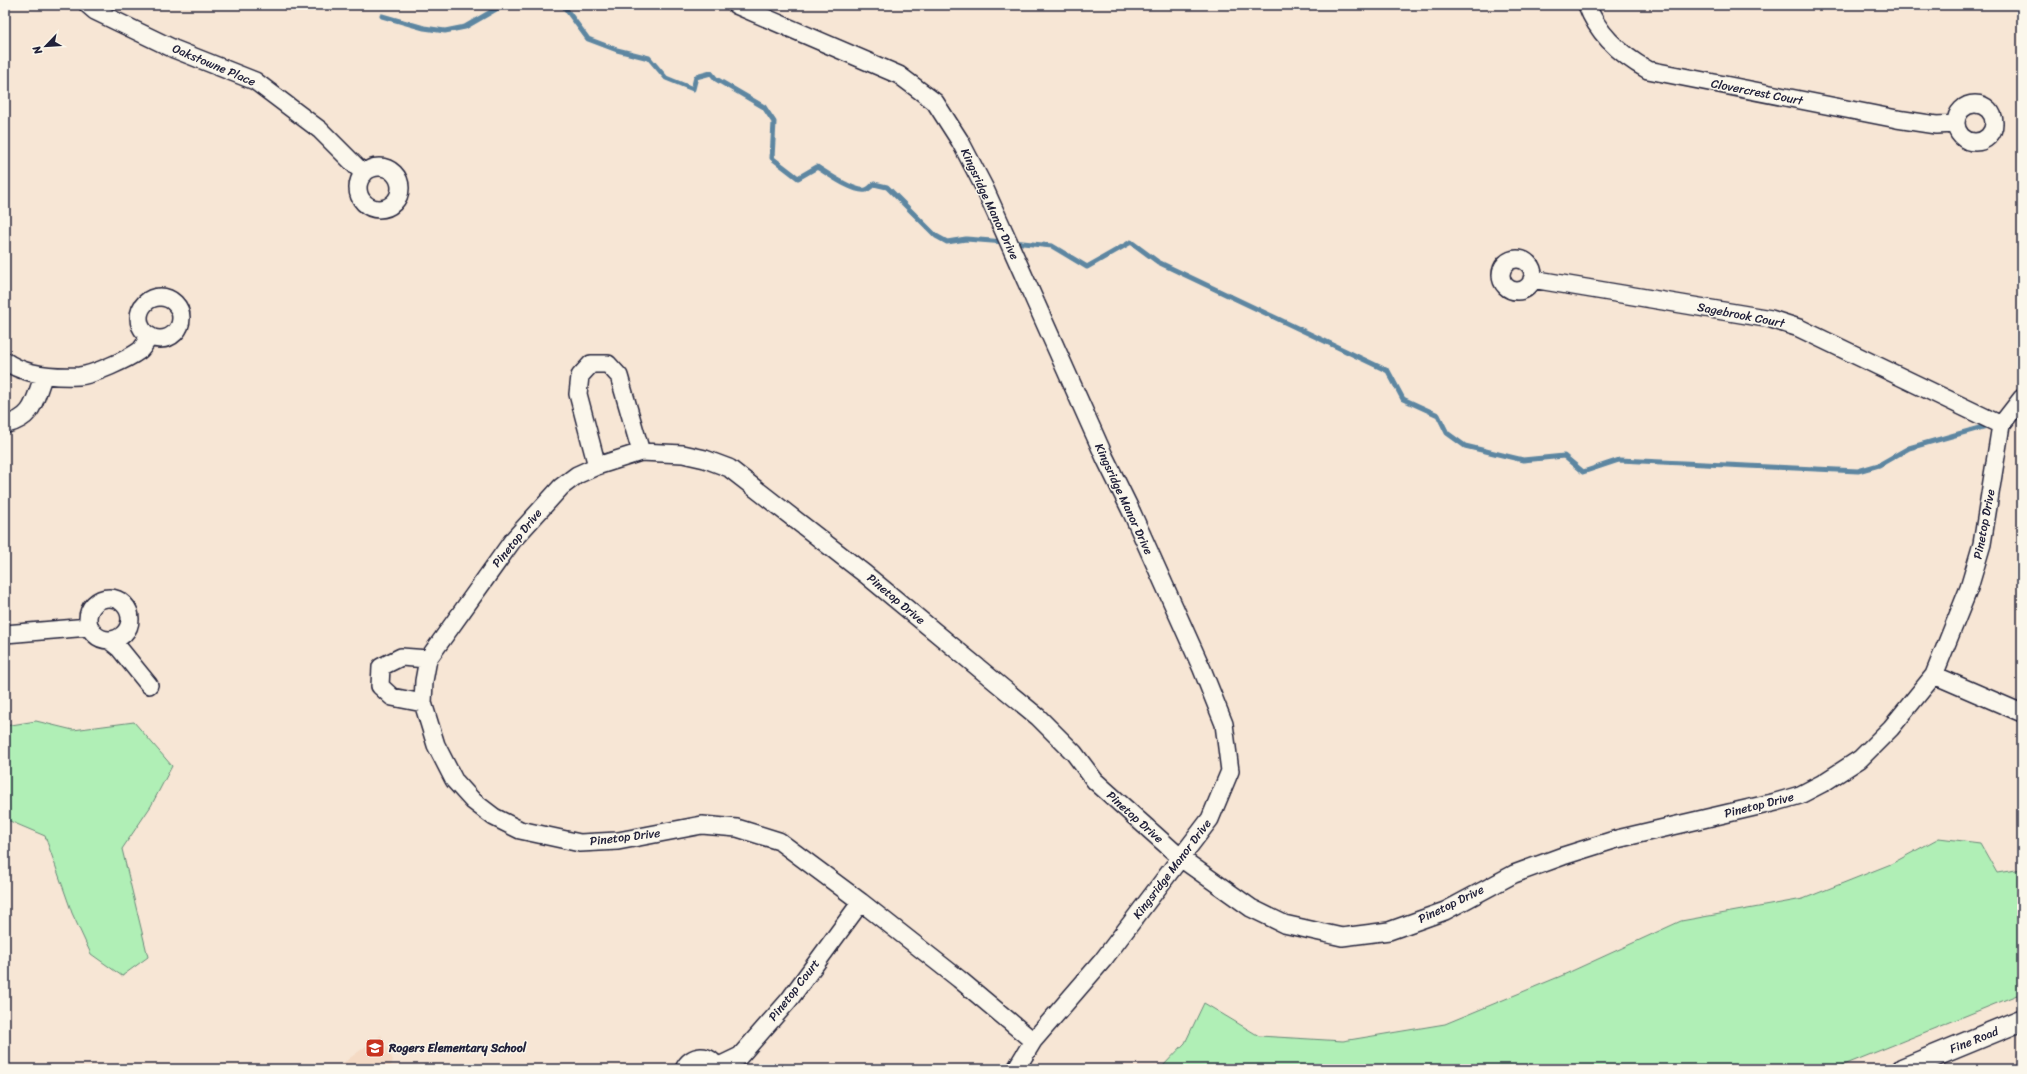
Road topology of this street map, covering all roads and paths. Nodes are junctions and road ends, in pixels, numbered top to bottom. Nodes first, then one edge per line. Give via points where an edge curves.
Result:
1 (88, 5) edge
2 (736, 5) edge
3 (1587, 5) edge
4 (1956, 124) dead end
5 (364, 174) dead end
6 (1532, 279) dead end
7 (150, 336) dead end
8 (6, 363) edge
9 (44, 375) junction
10 (2018, 404) edge
11 (5, 423) edge
12 (2001, 425) junction
13 (641, 452) junction
14 (597, 466) junction
15 (89, 627) junction
16 (5, 634) edge
17 (109, 640) junction
18 (428, 659) junction
19 (1934, 675) junction
20 (149, 685) dead end
21 (423, 703) junction
22 (2022, 713) edge
23 (1182, 859) junction
24 (861, 902) junction
25 (2022, 1020) edge
26 (1033, 1041) junction
27 (717, 1068) edge
28 (684, 1069) edge
29 (1016, 1069) edge
30 (1903, 1069) edge

1 - 5 street, Oakstowne Place via 95,11 174,49 255,81 320,130
2 - 23 street, Kingsridge Manor Drive via 899,75 935,102 985,188 1202,669 1224,724 1230,771 1226,784 1210,819
3 - 4 street, Clovercrest Court via 1599,28 1616,50 1648,70 1897,119 1936,125
6 - 12 street, Sagebrook Court via 1771,319 1799,328
7 - 9 street via 140,350 117,363 81,376
8 - 9 street
9 - 11 street via 28,414 19,421
10 - 12 street, Pinetop Drive
12 - 19 street, Pinetop Drive via 1982,544 1969,588
13 - 14 street, Pinetop Drive
13 - 14 street via 619,376 608,364 592,364 580,376 578,394
13 - 23 street, Pinetop Drive via 683,454 705,459 729,468 761,491 860,569 1038,717 1074,753 1095,781
14 - 18 street, Pinetop Drive via 577,475 561,487 513,540
15 - 16 street
15 - 17 street via 96,636
15 - 17 street via 88,618 93,605 105,598 119,601 128,610 129,624 122,635
17 - 20 street via 119,648
18 - 21 street, Pinetop Drive
18 - 21 street via 401,657 381,667 380,686 392,697
19 - 22 street
19 - 23 street, Pinetop Drive via 1891,728 1860,759 1800,795 1617,839 1563,856 1514,874 1445,910 1389,931 1342,937 1284,924 1251,908
21 - 24 street, Pinetop Drive via 436,745 454,780 473,801 494,817 520,830 580,843 618,841 702,825 737,828 779,841
23 - 26 street, Kingsridge Manor Drive via 1103,960
24 - 26 street, Pinetop Drive
24 - 27 street, Pinetop Court via 789,1000 740,1056
25 - 30 street, Fine Road
26 - 29 street, Kingsridge Manor Drive
27 - 28 street, Pinetop Court via 712,1061 702,1056 690,1060

